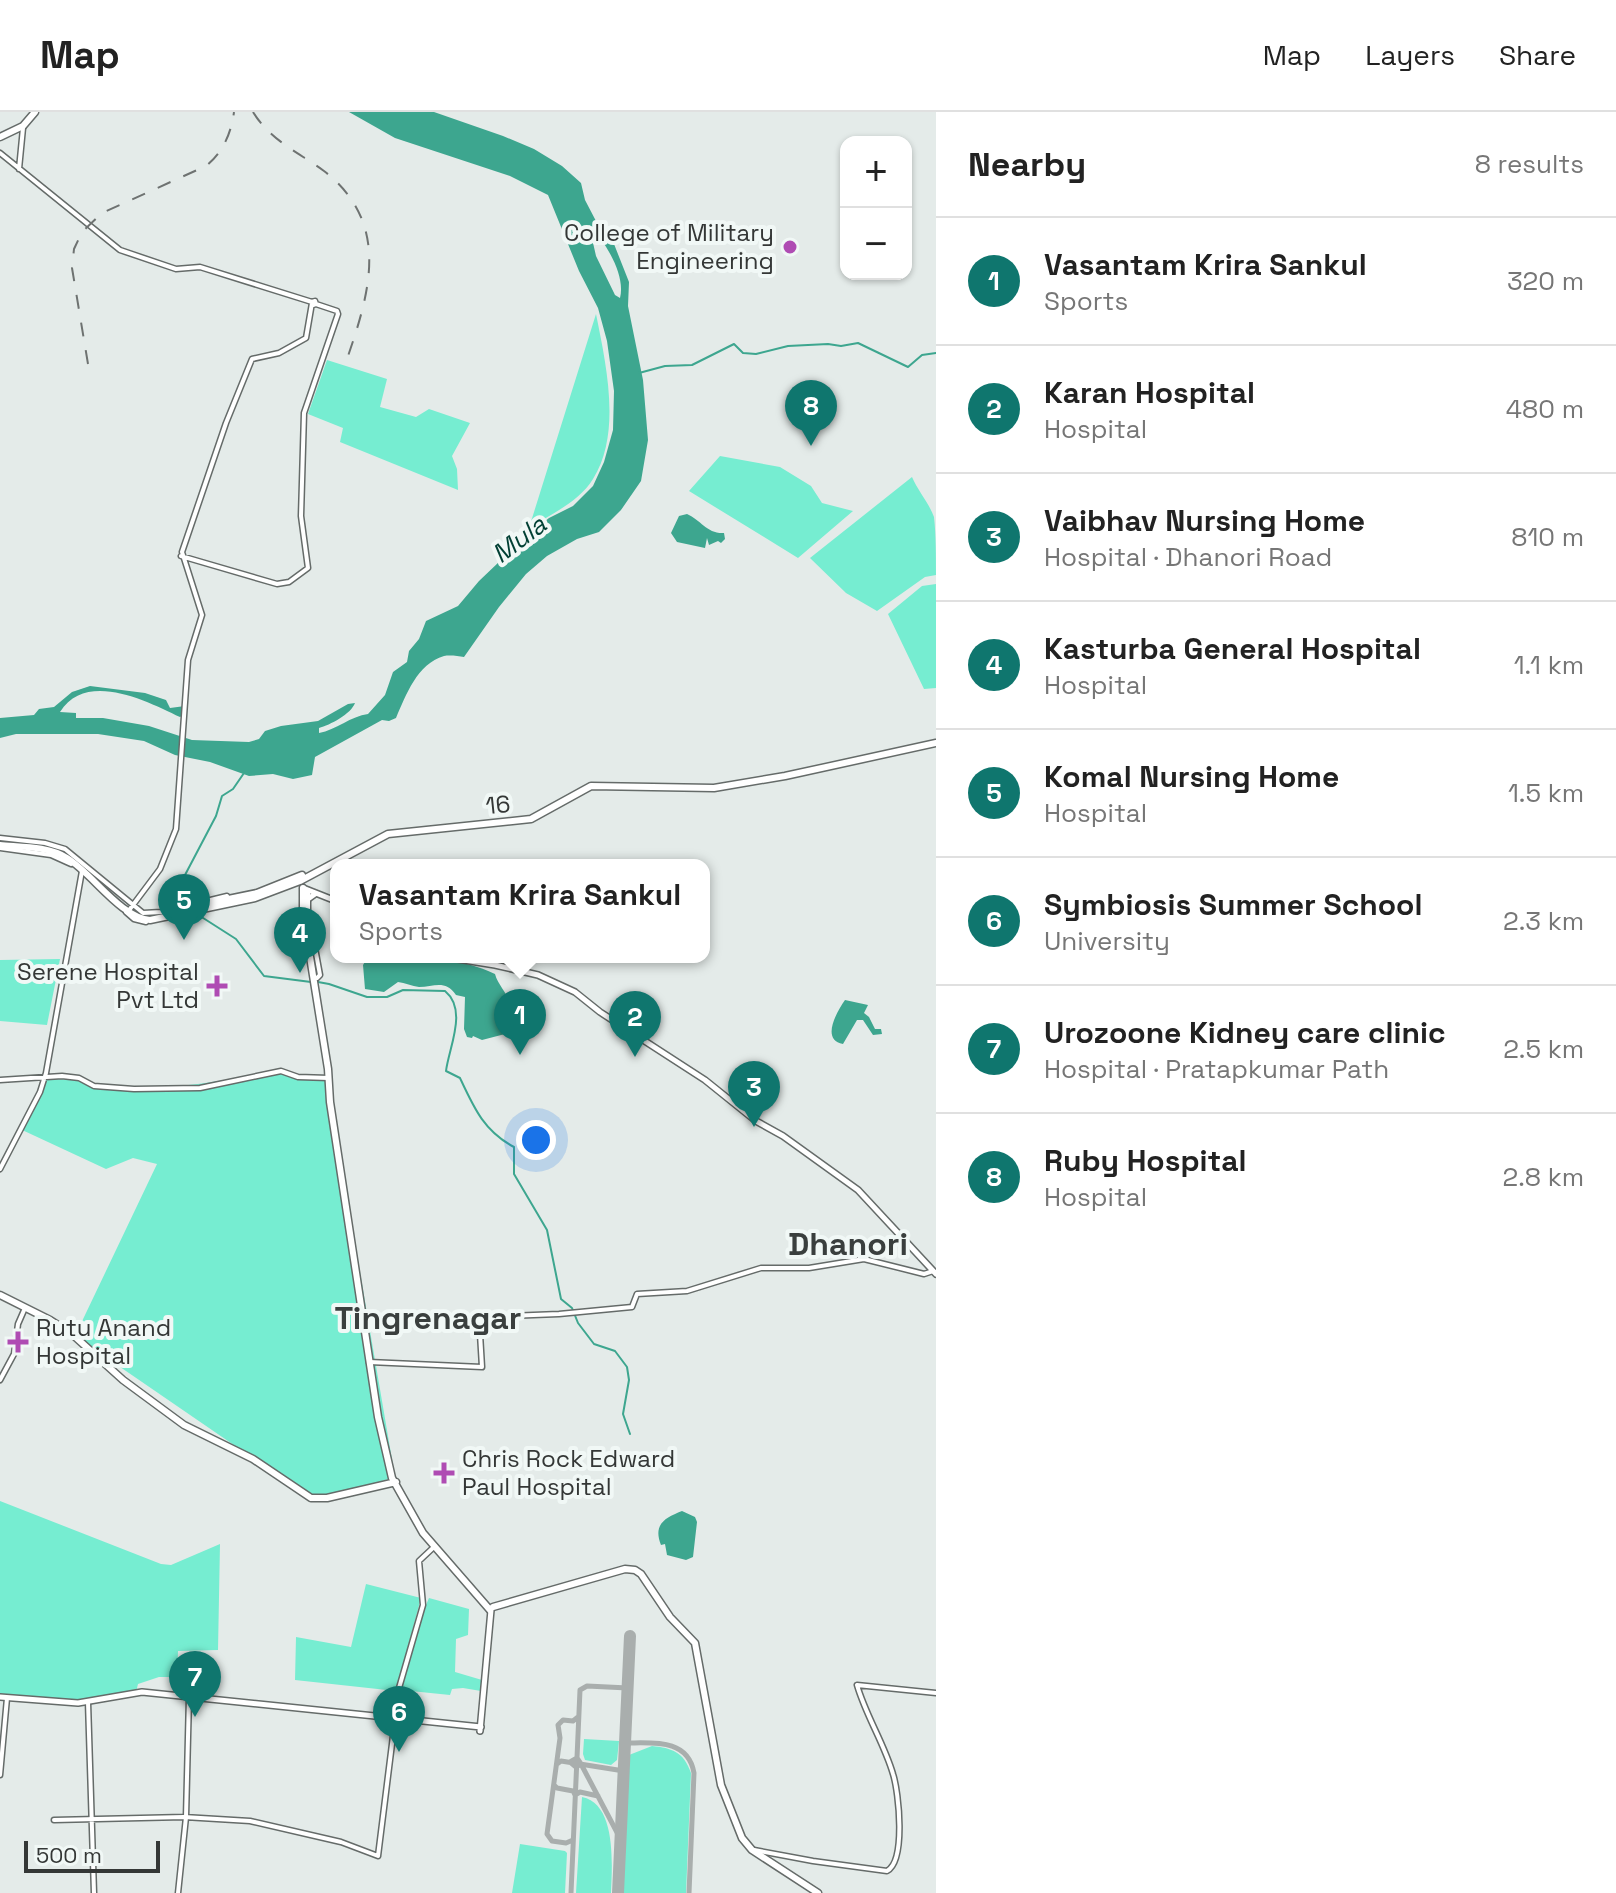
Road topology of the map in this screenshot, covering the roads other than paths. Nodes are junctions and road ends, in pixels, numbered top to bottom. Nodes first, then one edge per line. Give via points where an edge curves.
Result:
1 (35, 112) edge
2 (23, 126) junction
3 (0, 137) edge
4 (0, 153) edge
5 (19, 169) junction
6 (313, 303) junction
7 (181, 556) junction
8 (936, 741) edge
9 (400, 831) junction
10 (0, 843) edge
11 (343, 859) edge
12 (344, 859) edge
13 (330, 868) edge
14 (330, 868) edge
15 (84, 869) junction
16 (304, 885) junction
17 (308, 899) joint
18 (330, 899) edge
19 (196, 908) junction
20 (130, 910) junction
21 (481, 963) edge
22 (316, 983) junction
23 (45, 1077) junction
24 (330, 1077) junction
25 (0, 1080) edge
26 (0, 1169) edge
27 (934, 1273) edge
28 (0, 1297) edge
29 (24, 1309) junction
30 (371, 1362) junction
31 (0, 1380) edge
32 (395, 1480) junction
33 (435, 1546) junction
34 (492, 1610) junction
35 (936, 1693) edge
36 (188, 1698) junction
37 (4, 1699) edge
38 (90, 1704) junction
39 (397, 1720) junction
40 (0, 1775) edge
41 (91, 1817) junction
42 (185, 1818) junction
43 (54, 1820) dead end
44 (752, 1850) junction
45 (94, 1893) edge
46 (178, 1893) edge
47 (818, 1893) edge

1 - 2 main road
2 - 3 main road
2 - 5 street
4 - 5 street
5 - 6 street via 120,250 176,269 200,267
6 - 7 street via 306,338 279,353 252,359
6 - 7 street via 338,314 304,413 301,516 308,568 277,584
7 - 20 street via 202,613 188,660 175,834 160,869
8 - 9 main road, 16 via 753,780 703,786 590,785 522,821
9 - 11 main road via 380,834
9 - 12 main road, 16
10 - 15 main road via 58,850
13 - 16 main road, 16
14 - 16 main road
15 - 20 main road
15 - 23 street
16 - 17 main road
16 - 18 main road
16 - 19 main road
16 - 19 main road
16 - 22 main road via 303,910
17 - 22 street via 320,975
19 - 20 main road via 147,916
19 - 20 street via 162,921 141,921
21 - 27 main road via 573,992 860,1194
22 - 24 main road
23 - 24 street via 127,1089 196,1088 281,1071
23 - 25 street
23 - 26 street
24 - 30 main road
27 - 30 street via 867,1259 809,1268 761,1268 687,1291 637,1294 632,1307 479,1317 482,1367
28 - 29 main road
29 - 31 street via 14,1354
29 - 32 main road via 87,1348 172,1417 253,1459 311,1498
30 - 32 main road
32 - 33 main road via 412,1517
33 - 34 main road
33 - 39 street via 419,1561 423,1605 399,1688
34 - 39 main road via 481,1729
34 - 44 main road via 625,1569 641,1574 695,1643 721,1785
35 - 44 street via 857,1685 895,1780 899,1844 893,1867 887,1871
36 - 38 main road via 138,1695
36 - 39 main road
36 - 42 street
37 - 38 main road
37 - 40 street
38 - 41 street
39 - 42 street via 378,1856 263,1824
41 - 42 street
41 - 43 street
41 - 45 street
42 - 46 street
44 - 47 main road

